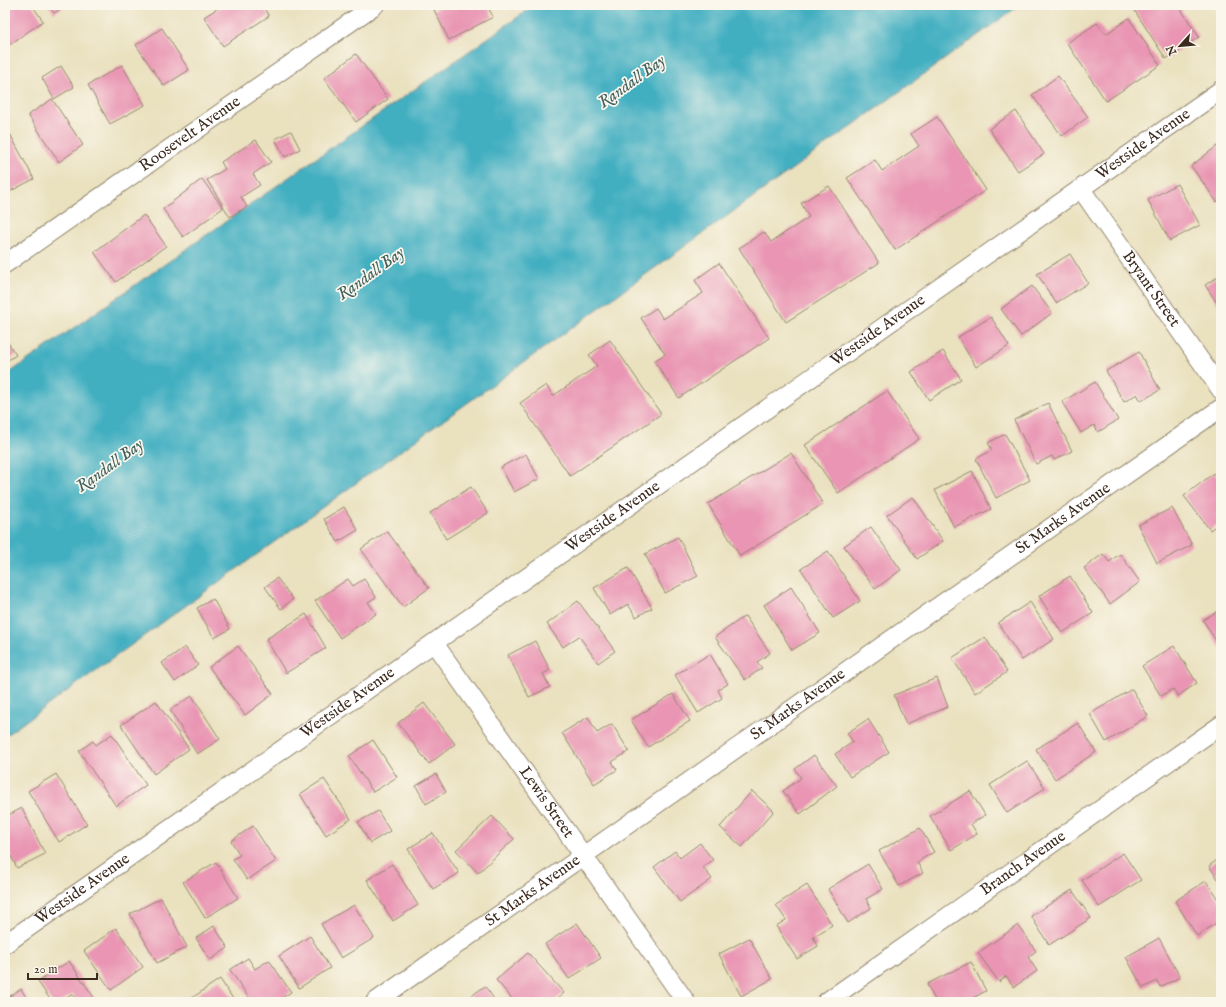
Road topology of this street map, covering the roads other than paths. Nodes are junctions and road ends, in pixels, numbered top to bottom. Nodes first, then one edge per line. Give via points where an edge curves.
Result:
1 (375, 5) edge
2 (1221, 90) edge
3 (1081, 188) junction
4 (5, 264) edge
5 (1221, 390) edge
6 (1221, 408) edge
7 (434, 643) junction
8 (1221, 725) edge
9 (583, 856) junction
10 (5, 944) edge
11 (375, 1002) edge
12 (686, 1002) edge
13 (826, 1002) edge

1 - 4 street, Roosevelt Avenue
2 - 3 street, Westside Avenue
3 - 5 street, Bryant Street
3 - 7 street, Westside Avenue
6 - 9 street, St Marks Avenue
7 - 9 street, Lewis Street
7 - 10 street, Westside Avenue
8 - 13 street, Branch Avenue
9 - 11 street, St Marks Avenue
9 - 12 street, Lewis Street

